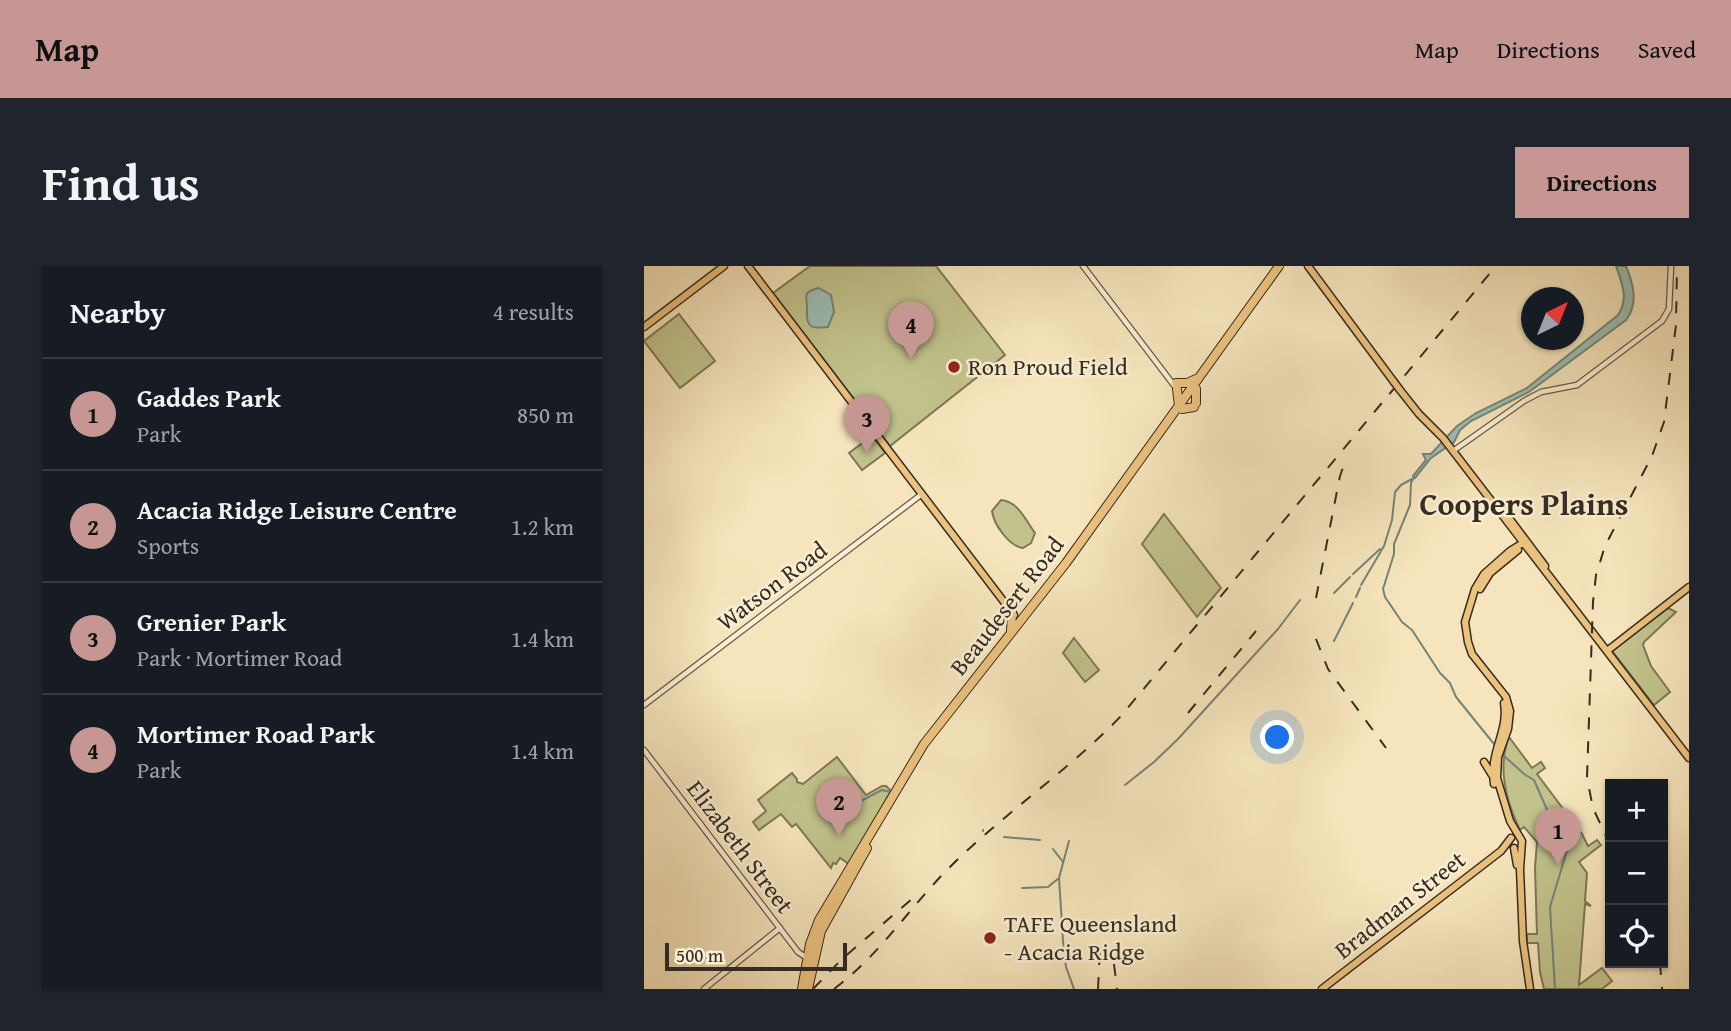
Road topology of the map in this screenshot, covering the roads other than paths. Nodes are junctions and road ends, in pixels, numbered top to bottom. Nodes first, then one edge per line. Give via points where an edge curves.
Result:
1 (724, 266) edge
2 (748, 266) edge
3 (1083, 266) edge
4 (1282, 266) edge
5 (1310, 266) edge
6 (1671, 266) edge
7 (644, 327) edge
8 (1198, 378) junction
9 (1177, 386) junction
10 (1190, 400) junction
11 (1180, 407) junction
12 (1463, 444) junction
13 (1452, 449) junction
14 (1460, 460) junction
15 (922, 494) junction
16 (1487, 494) junction
17 (1518, 537) junction
18 (1524, 545) junction
19 (1510, 551) junction
20 (1483, 579) junction
21 (1689, 587) edge
22 (1028, 610) junction
23 (1011, 611) junction
24 (1021, 623) junction
25 (1587, 627) junction
26 (1011, 631) junction
27 (1586, 637) dead end
28 (1607, 651) junction
29 (644, 705) edge
30 (1508, 718) junction
31 (644, 750) edge
32 (1689, 758) edge
33 (1484, 762) dead end
34 (1493, 776) junction
35 (1514, 843) junction
36 (780, 928) junction
37 (798, 952) joint
38 (810, 956) junction
39 (806, 986) edge
40 (704, 989) edge
41 (1322, 989) edge
42 (1528, 989) edge

1 - 7 main road
2 - 15 main road
3 - 9 street
4 - 8 highway, Beaudesert Road
4 - 10 highway, Beaudesert Road
5 - 13 main road, bridge via 1386,372
6 - 12 street via 1671,299 1662,321 1577,385 1541,392
8 - 9 highway
8 - 10 highway, Beaudesert Road
9 - 10 street
9 - 11 highway
10 - 11 highway
10 - 11 highway, Beaudesert Road
11 - 22 highway, Beaudesert Road
11 - 24 highway, Beaudesert Road via 1090,536
12 - 13 street
12 - 14 street
13 - 14 main road
14 - 16 main road
15 - 23 main road
15 - 29 street, Watson Road
16 - 17 main road
16 - 18 main road
17 - 18 main road
17 - 19 main road
18 - 19 main road
18 - 20 main road
18 - 25 main road
18 - 28 main road
19 - 20 main road
20 - 30 main road via 1467,610 1468,642 1508,704
21 - 28 main road
22 - 23 highway
22 - 24 highway, Beaudesert Road
23 - 24 main road
23 - 26 highway
24 - 26 highway, Beaudesert Road
24 - 38 highway, Beaudesert Road via 919,760 824,923
25 - 27 main road
25 - 28 main road
26 - 38 highway, Beaudesert Road via 919,751 822,915
28 - 32 main road
30 - 34 main road via 1494,755
30 - 35 main road via 1497,778
31 - 36 street, Elizabeth Street
33 - 34 main road
34 - 35 main road
35 - 41 main road, Bradman Street
35 - 42 main road
36 - 37 street, Elizabeth Street
36 - 40 street
37 - 38 highway
38 - 39 highway, Beaudesert Road

